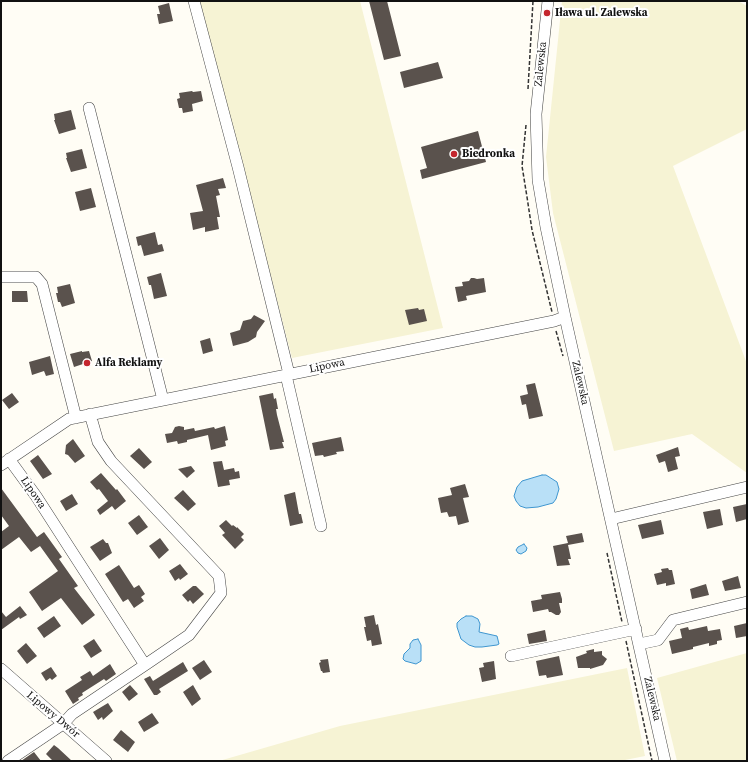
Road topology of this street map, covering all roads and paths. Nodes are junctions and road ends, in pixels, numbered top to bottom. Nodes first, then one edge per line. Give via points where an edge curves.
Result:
1 (194, 1) edge
2 (548, 1) edge
3 (89, 108) dead end
4 (1, 277) edge
5 (565, 317) junction
6 (287, 375) junction
7 (163, 400) junction
8 (90, 414) junction
9 (76, 418) junction
10 (5, 462) edge
11 (747, 487) edge
12 (611, 520) junction
13 (322, 526) dead end
14 (747, 602) edge
15 (636, 629) junction
16 (639, 644) junction
17 (511, 656) dead end
18 (145, 665) junction
19 (1, 669) edge
20 (63, 724) junction
21 (8, 761) edge
22 (106, 761) edge
23 (665, 761) edge

1 - 6 street via 238,167
2 - 5 street, Zalewska via 536,114 536,147 538,180 546,228
3 - 7 street
4 - 9 street via 36,277 42,284
5 - 6 street, Lipowa
5 - 12 street, Zalewska
6 - 7 street, Lipowa
6 - 13 street
7 - 8 street, Lipowa
8 - 9 street, Lipowa
8 - 18 street via 98,442 111,461 219,576 221,593 189,635
9 - 10 street, Lipowa via 69,419
10 - 18 street, Lipowa via 36,496
11 - 12 street
12 - 15 street, Zalewska
14 - 16 street via 673,620 658,640
15 - 16 street, Zalewska
15 - 17 street
16 - 23 street, Zalewska
18 - 20 street via 72,714
19 - 20 street, Lipowy Dwór
20 - 21 street
20 - 22 street, Lipowy Dwór

